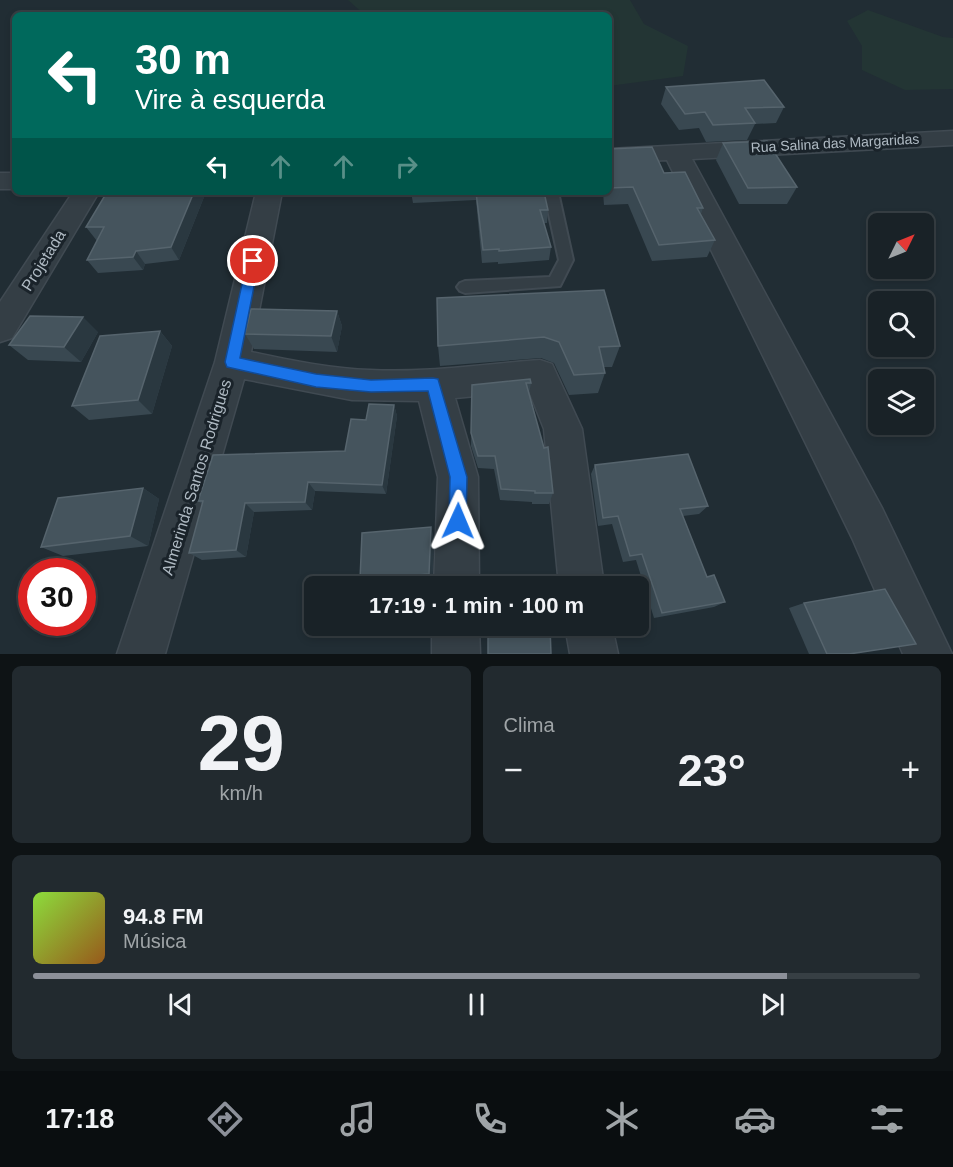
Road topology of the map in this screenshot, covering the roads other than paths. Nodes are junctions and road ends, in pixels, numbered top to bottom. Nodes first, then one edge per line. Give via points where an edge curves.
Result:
1 (953, 138) edge
2 (675, 151) junction
3 (612, 156) edge
4 (84, 195) edge
5 (268, 195) edge
6 (552, 195) edge
7 (465, 287) dead end
8 (0, 329) edge
9 (232, 362) junction
10 (433, 384) junction
11 (456, 576) edge
12 (581, 576) edge
13 (456, 636) edge
14 (591, 636) edge
15 (141, 654) edge
16 (456, 654) edge
17 (594, 654) edge
18 (928, 654) edge

1 - 2 street, Rua Salina das Margaridas
2 - 3 street, Rua Salina das Margaridas
2 - 18 street via 867,523
4 - 8 street, Projetada
5 - 9 street, Almerinda Santos Rodrigues
6 - 7 lane via 566,260 555,282
9 - 10 street via 316,381 371,386
9 - 15 street, Almerinda Santos Rodrigues
10 - 11 street via 458,477
10 - 12 street via 540,375 562,429
13 - 16 street
14 - 17 street

